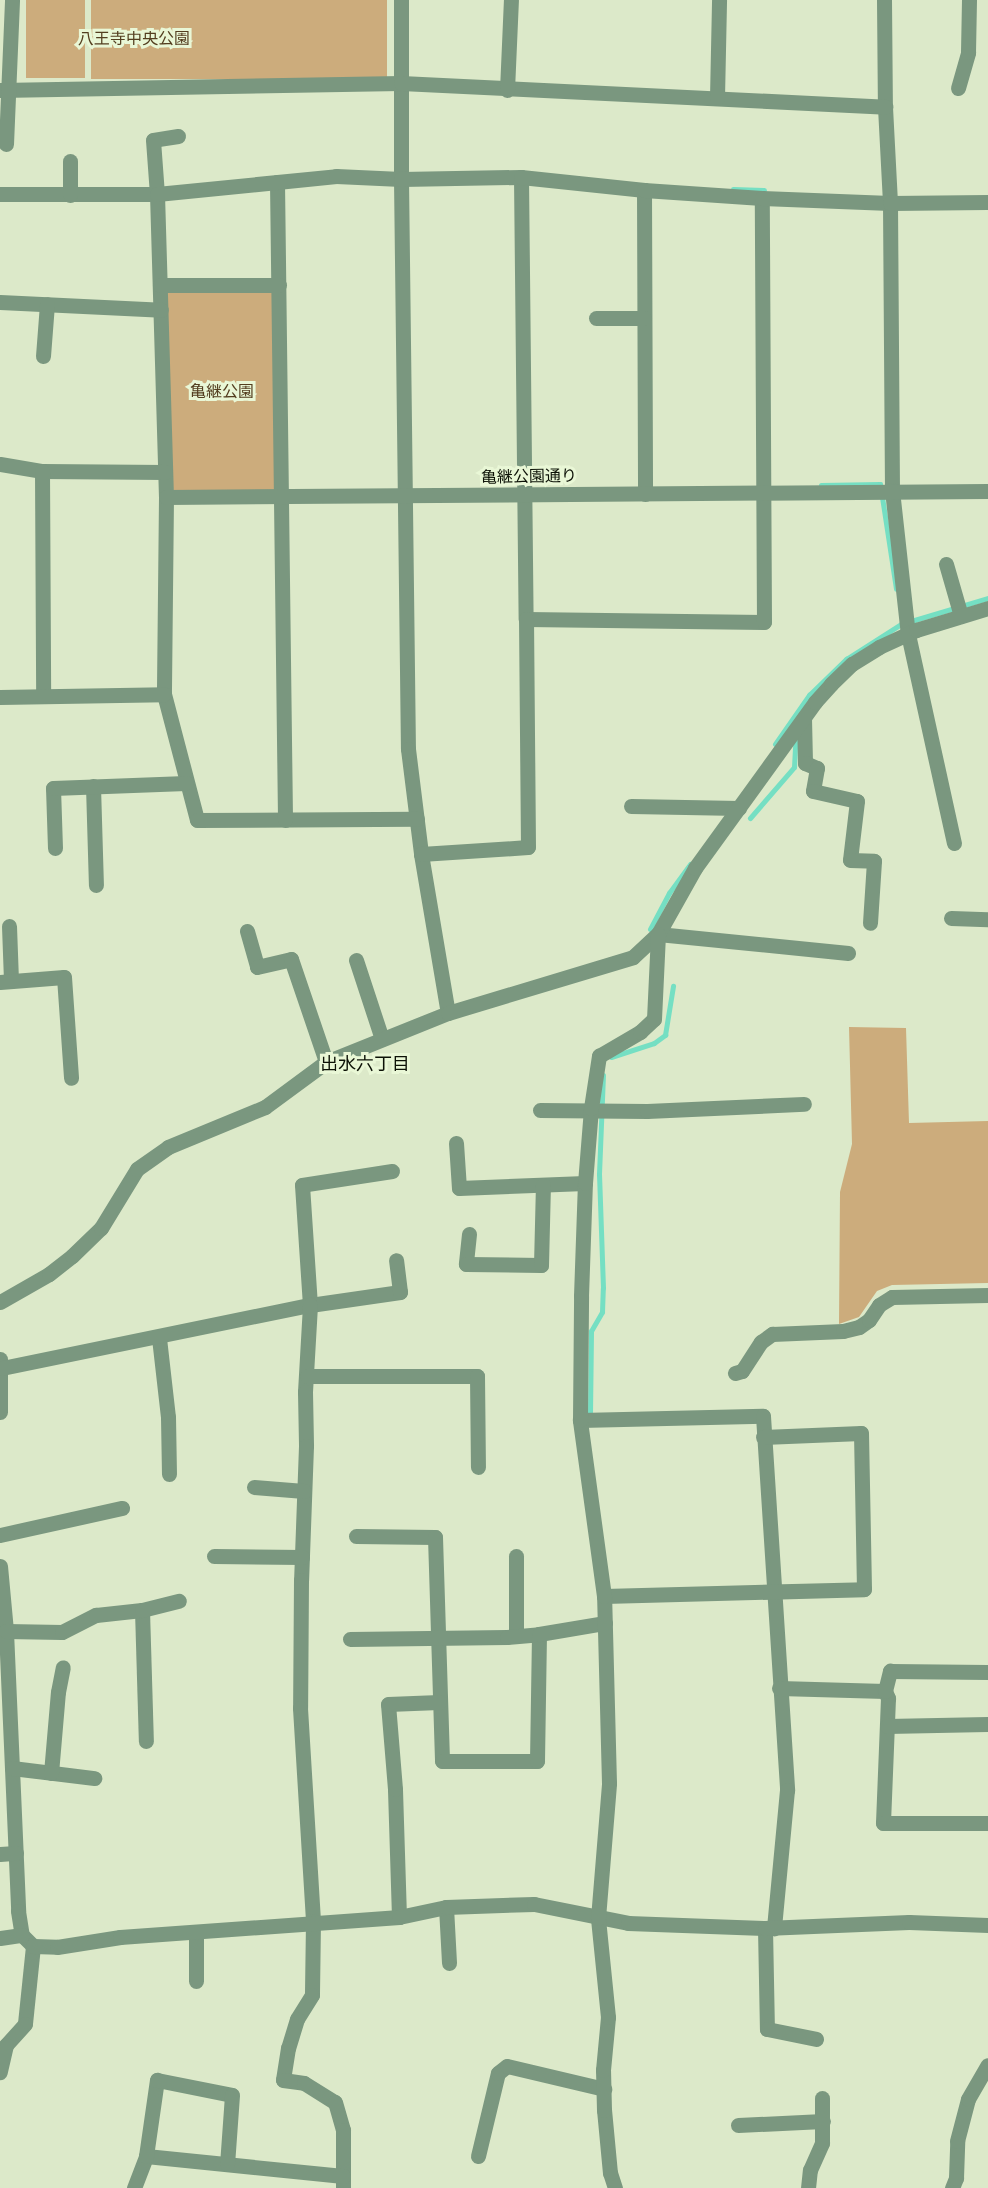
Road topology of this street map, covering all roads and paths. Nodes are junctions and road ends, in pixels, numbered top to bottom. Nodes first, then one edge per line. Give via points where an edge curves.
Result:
1 (12, 0) edge
2 (401, 0) edge
3 (511, 0) edge
4 (718, 0) edge
5 (884, 0) edge
6 (969, 0) edge
7 (401, 83) junction
8 (958, 88) dead end
9 (4, 90) edge
10 (507, 90) junction
11 (717, 98) junction
12 (885, 107) junction
13 (178, 136) dead end
14 (6, 144) dead end
15 (70, 160) dead end
16 (521, 177) junction
17 (401, 179) junction
18 (278, 182) junction
19 (644, 190) junction
20 (0, 194) edge
21 (158, 194) junction
22 (70, 195) junction
23 (762, 198) junction
24 (988, 202) edge
25 (890, 203) junction
26 (160, 285) junction
27 (279, 285) junction
28 (0, 302) edge
29 (47, 304) junction
30 (161, 310) junction
31 (596, 318) dead end
32 (644, 318) junction
33 (43, 356) dead end
34 (0, 464) edge
35 (42, 471) junction
36 (165, 472) junction
37 (892, 490) junction
38 (988, 491) edge
39 (645, 494) junction
40 (763, 494) junction
41 (526, 495) junction
42 (406, 496) junction
43 (166, 497) junction
44 (282, 497) junction
45 (946, 564) dead end
46 (988, 608) edge
47 (961, 616) junction
48 (526, 619) junction
49 (908, 634) junction
50 (164, 694) junction
51 (43, 696) junction
52 (0, 697) edge
53 (804, 718) junction
54 (186, 783) junction
55 (93, 786) junction
56 (631, 806) dead end
57 (739, 808) junction
58 (417, 819) junction
59 (285, 820) junction
60 (954, 843) dead end
61 (55, 848) dead end
62 (421, 854) junction
63 (96, 885) dead end
64 (951, 918) dead end
65 (988, 919) edge
66 (870, 923) dead end
67 (9, 926) dead end
68 (247, 932) dead end
69 (658, 934) junction
70 (848, 953) dead end
71 (356, 960) dead end
72 (5, 981) edge
73 (448, 1013) junction
74 (382, 1039) junction
75 (326, 1062) junction
76 (70, 1078) dead end
77 (804, 1104) dead end
78 (591, 1108) junction
79 (540, 1110) dead end
80 (456, 1143) dead end
81 (392, 1171) dead end
82 (585, 1182) junction
83 (543, 1185) junction
84 (469, 1234) dead end
85 (396, 1260) dead end
86 (988, 1294) edge
87 (0, 1302) edge
88 (310, 1305) junction
89 (159, 1338) junction
90 (1, 1364) edge
91 (735, 1373) dead end
92 (307, 1376) junction
93 (0, 1412) edge
94 (580, 1420) junction
95 (763, 1437) junction
96 (478, 1467) dead end
97 (168, 1474) dead end
98 (254, 1487) dead end
99 (304, 1491) junction
100 (122, 1508) dead end
101 (0, 1535) edge
102 (356, 1536) dead end
103 (214, 1556) dead end
104 (516, 1556) dead end
105 (302, 1557) junction
106 (0, 1566) edge
107 (774, 1593) junction
108 (604, 1596) junction
109 (179, 1601) dead end
110 (142, 1610) junction
111 (605, 1623) junction
112 (6, 1631) junction
113 (539, 1634) junction
114 (516, 1636) junction
115 (436, 1638) junction
116 (350, 1639) dead end
117 (63, 1667) dead end
118 (988, 1672) edge
119 (779, 1688) junction
120 (885, 1691) junction
121 (439, 1702) junction
122 (988, 1724) edge
123 (887, 1726) junction
124 (146, 1741) dead end
125 (8, 1765) edge
126 (51, 1773) junction
127 (94, 1778) dead end
128 (988, 1823) edge
129 (8, 1853) edge
130 (446, 1907) junction
131 (399, 1917) junction
132 (598, 1918) junction
133 (313, 1921) junction
134 (988, 1925) edge
135 (770, 1928) junction
136 (196, 1932) junction
137 (22, 1935) junction
138 (0, 1938) edge
139 (33, 1946) junction
140 (449, 1962) dead end
141 (196, 1981) dead end
142 (816, 2039) dead end
143 (988, 2065) edge
144 (0, 2072) edge
145 (604, 2090) junction
146 (822, 2098) dead end
147 (823, 2121) junction
148 (738, 2125) dead end
149 (146, 2156) junction
150 (478, 2156) dead end
151 (227, 2164) junction
152 (343, 2182) edge
153 (134, 2188) edge
154 (615, 2188) edge
155 (808, 2188) edge
156 (952, 2188) edge

1 - 9 street
2 - 7 street
3 - 10 street
4 - 11 street
5 - 12 street
6 - 8 street via 968,52
7 - 9 street
7 - 10 street
7 - 17 street
9 - 14 street
10 - 11 street
11 - 12 street
12 - 25 street
13 - 21 street via 153,140
15 - 22 street
16 - 17 street
16 - 19 street
16 - 41 street
17 - 18 street via 336,176
17 - 42 street
18 - 21 street
18 - 27 street
19 - 23 street
19 - 32 street
20 - 22 street
21 - 22 street
21 - 26 street
23 - 25 street
23 - 40 street
24 - 25 street
25 - 37 street
26 - 27 street
26 - 30 street
27 - 44 street
28 - 29 street
29 - 30 street
29 - 33 street
30 - 36 street
31 - 32 street
32 - 39 street
34 - 35 street
35 - 36 street
35 - 51 street
36 - 43 street
37 - 38 street, 亀継公園通り
37 - 40 street, 亀継公園通り
37 - 49 street
39 - 40 street, 亀継公園通り
39 - 41 street, 亀継公園通り
40 - 48 street via 764,622
41 - 42 street, 亀継公園通り
41 - 48 street
42 - 44 street, 亀継公園通り
42 - 58 street via 408,749
43 - 44 street, 亀継公園通り
43 - 50 street
44 - 59 street
45 - 47 street
46 - 47 street
47 - 49 street
48 - 62 street via 528,847
49 - 53 street via 852,664
49 - 60 street
50 - 51 street
50 - 54 street
51 - 52 street
53 - 57 street
53 - 66 street via 805,763 817,768 813,791 857,801 850,860 874,861
54 - 55 street
54 - 59 street via 197,820
55 - 61 street via 52,788
55 - 63 street
56 - 57 street
57 - 69 street via 695,868
58 - 59 street
58 - 62 street
62 - 73 street
64 - 65 street
67 - 72 street
68 - 75 street via 257,967 291,960
69 - 70 street
69 - 73 street via 633,957
69 - 78 street via 654,1019 599,1056
71 - 74 street
72 - 76 street via 64,976
73 - 74 street
74 - 75 street
75 - 87 street via 265,1107 168,1148 137,1169 100,1228 72,1256
77 - 78 street via 647,1111
78 - 79 street
78 - 82 street
80 - 83 street via 459,1188
81 - 88 street via 302,1185
82 - 83 street
82 - 94 street
83 - 84 street via 541,1265 466,1264
85 - 88 street via 400,1292
86 - 91 street via 892,1297 859,1327 772,1334 761,1342 742,1371
88 - 89 street
88 - 92 street
89 - 90 street
89 - 97 street via 168,1417
90 - 93 street
92 - 96 street via 477,1376
92 - 99 street
94 - 95 street via 763,1416
94 - 108 street
95 - 107 street
95 - 107 street via 861,1433 864,1589
98 - 99 street
99 - 105 street
100 - 101 street
102 - 115 street via 435,1537
103 - 105 street
104 - 114 street
105 - 133 street via 300,1708
106 - 112 street
107 - 108 street
107 - 119 street
108 - 111 street
109 - 110 street
110 - 112 street via 96,1615 62,1632
110 - 124 street
111 - 113 street
111 - 132 street via 609,1783
112 - 125 street
113 - 114 street
113 - 121 street via 537,1761 442,1761
114 - 115 street
115 - 116 street
115 - 121 street
117 - 126 street
118 - 120 street via 890,1671
119 - 120 street
119 - 135 street via 786,1790
120 - 123 street
121 - 131 street via 388,1704
122 - 123 street
123 - 128 street via 883,1823
125 - 126 street
125 - 129 street
126 - 127 street
129 - 137 street
130 - 131 street
130 - 132 street via 534,1904
130 - 140 street
131 - 133 street
132 - 135 street via 628,1923
132 - 145 street via 608,2017
133 - 136 street
133 - 152 street via 312,1995 297,2019 283,2080 304,2083 335,2102 343,2130
134 - 135 street via 909,1922
135 - 142 street via 767,2029
136 - 139 street via 120,1937 57,1947
136 - 141 street
137 - 138 street
137 - 139 street
139 - 144 street via 25,2024 6,2046
143 - 156 street via 968,2099 957,2141
145 - 150 street via 507,2066 498,2073
145 - 154 street via 610,2173
146 - 147 street
147 - 148 street
147 - 155 street via 822,2143 810,2170
149 - 151 street
149 - 151 street via 157,2080 232,2095
149 - 153 street
151 - 152 street

